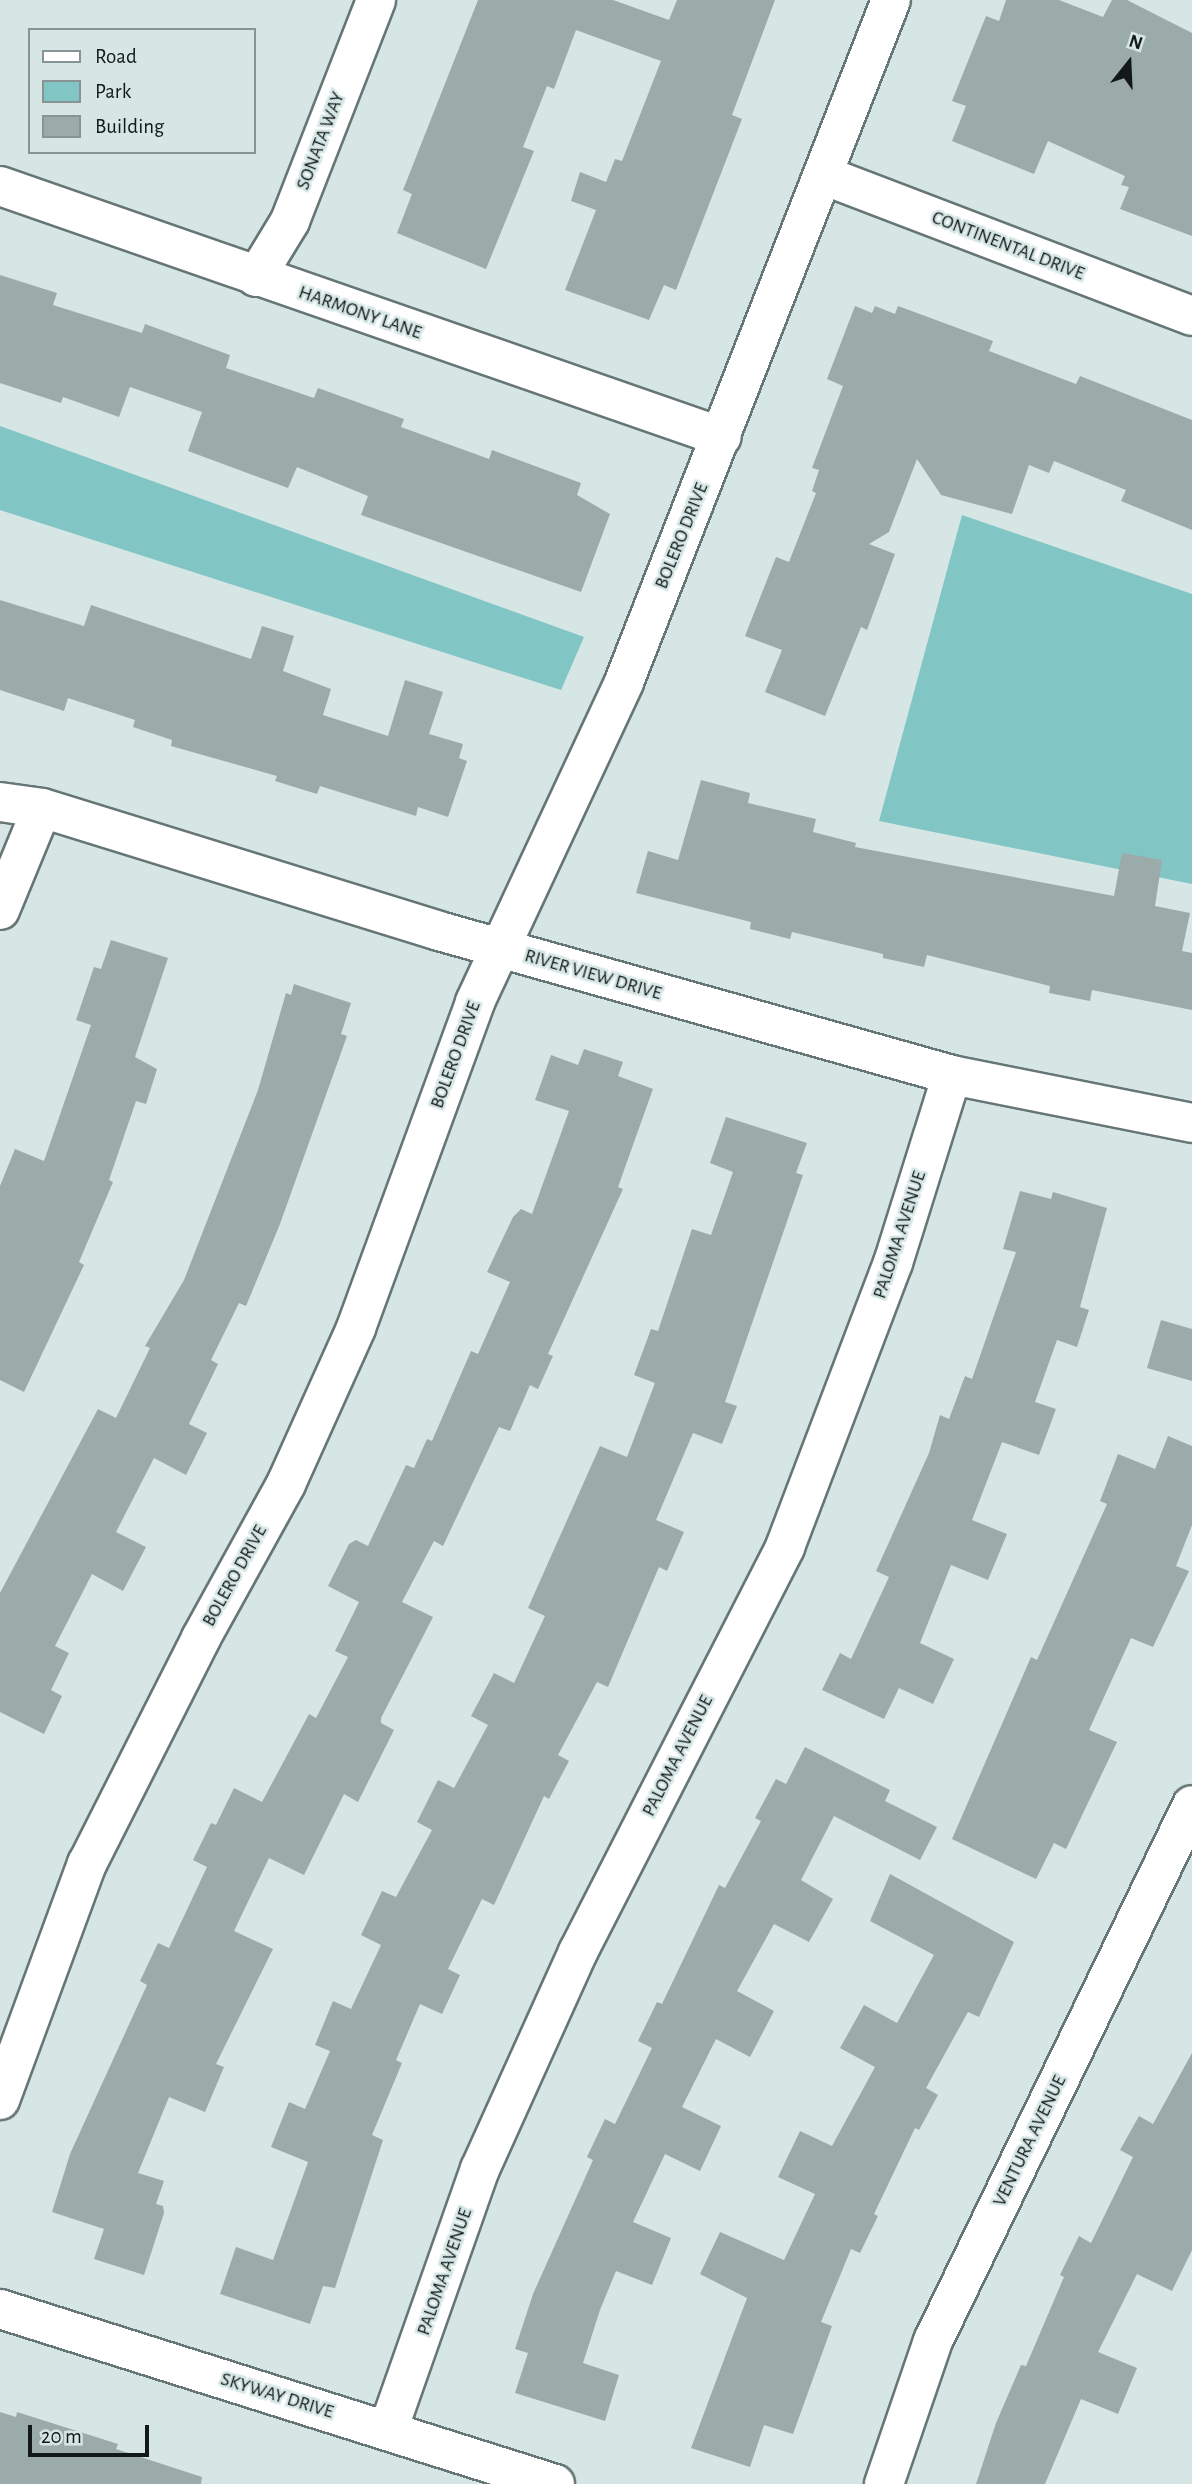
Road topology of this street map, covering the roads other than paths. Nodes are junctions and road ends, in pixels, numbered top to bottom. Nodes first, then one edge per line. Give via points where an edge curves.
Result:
1 (376, 0) edge
2 (891, 0) edge
3 (823, 176) junction
4 (0, 186) edge
5 (256, 278) junction
6 (1192, 316) edge
7 (722, 437) junction
8 (0, 802) edge
9 (42, 808) junction
10 (0, 910) edge
11 (502, 949) junction
12 (952, 1075) junction
13 (1192, 1123) edge
14 (1192, 1805) edge
15 (0, 2099) edge
16 (0, 2308) edge
17 (388, 2430) junction
18 (555, 2484) edge
19 (884, 2484) edge

1 - 5 street, SONATA WAY via 290,221
2 - 3 street, BOLERO DRIVE
3 - 6 street, CONTINENTAL DRIVE
3 - 7 street, BOLERO DRIVE
4 - 5 street, HARMONY LANE
5 - 7 street, HARMONY LANE
7 - 11 street, BOLERO DRIVE via 624,682
8 - 9 street, RIVER VIEW DRIVE
9 - 10 street
9 - 11 street, RIVER VIEW DRIVE
11 - 12 street, RIVER VIEW DRIVE
11 - 15 street, BOLERO DRIVE via 475,1002 356,1328 286,1484 201,1638 88,1864
12 - 13 street, RIVER VIEW DRIVE
12 - 17 street, PALOMA AVENUE via 894,1263 785,1547 578,1952 497,2130
14 - 19 street, VENTURA AVENUE via 933,2341
16 - 17 street, SKYWAY DRIVE
17 - 18 street, SKYWAY DRIVE

